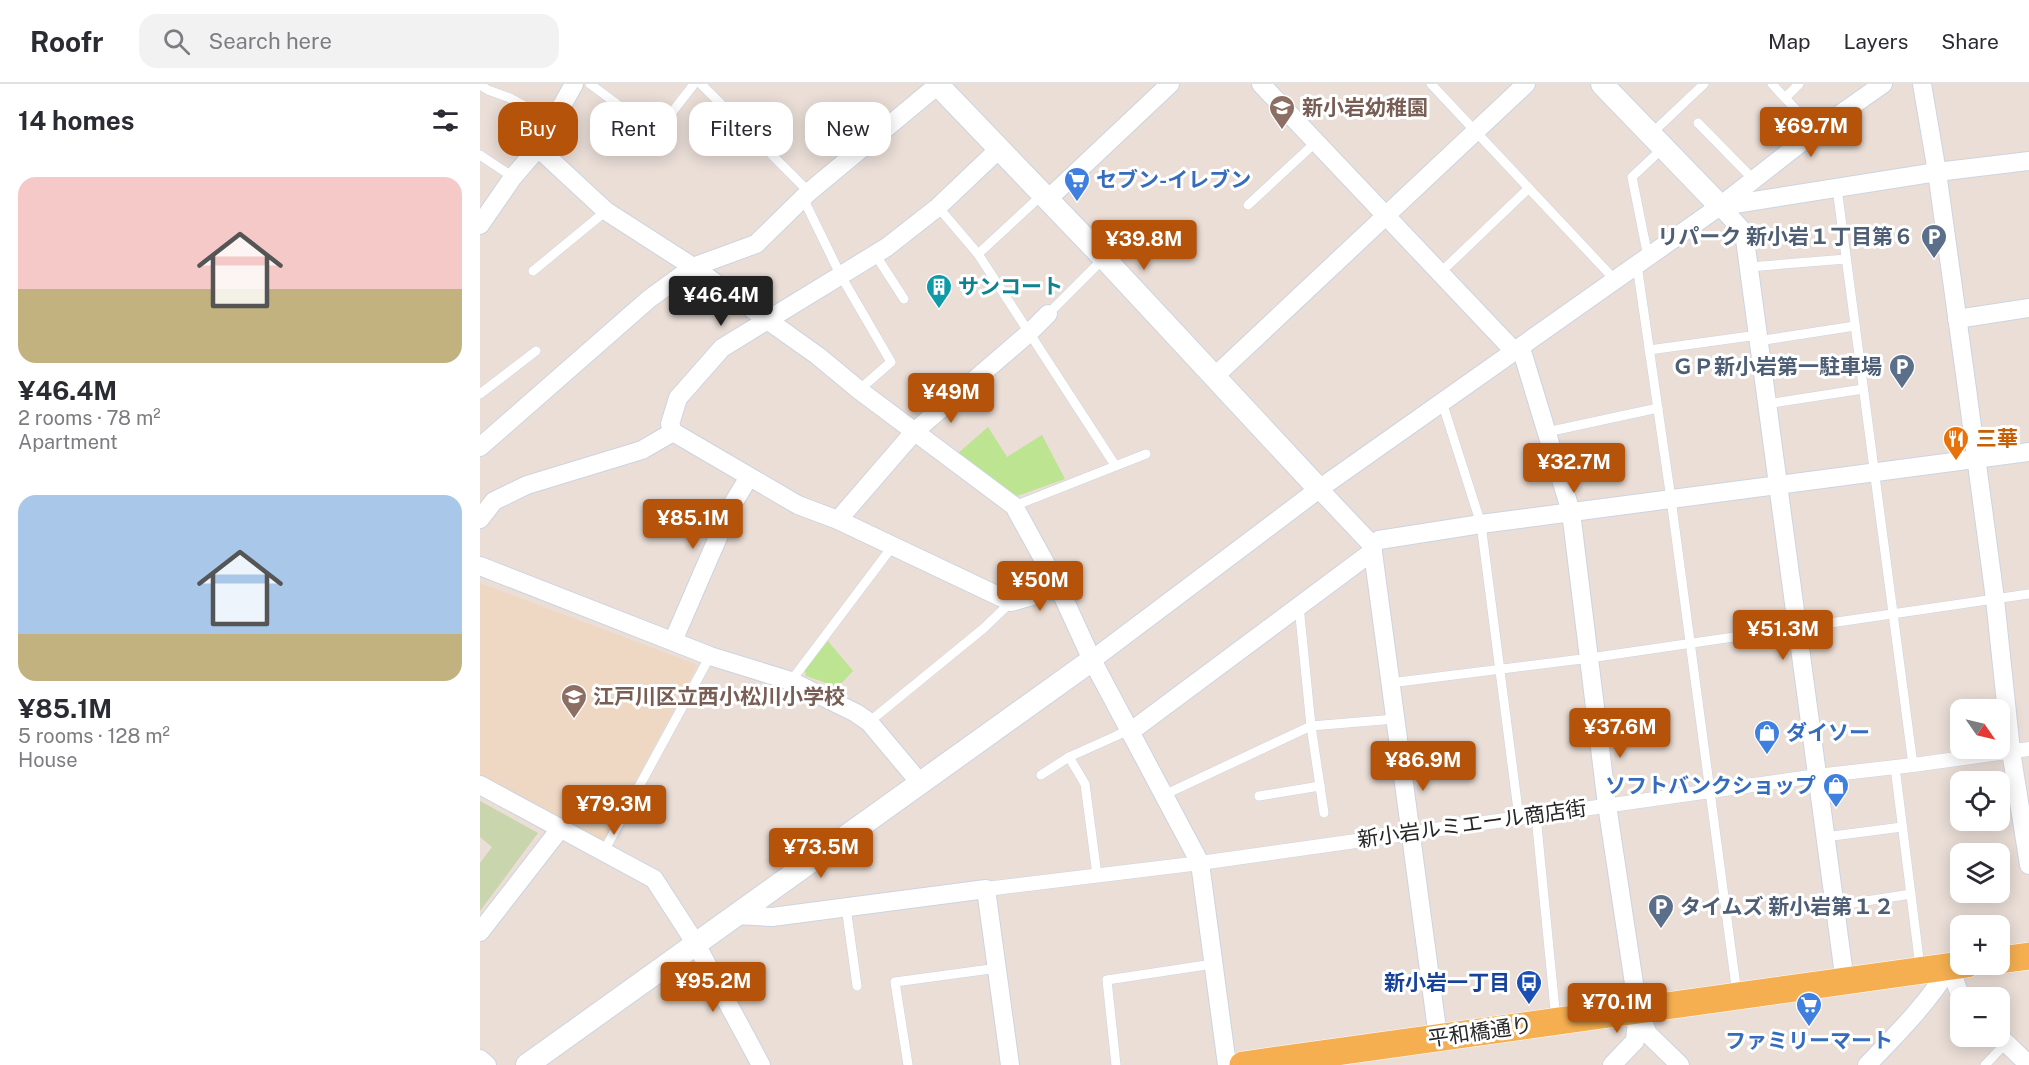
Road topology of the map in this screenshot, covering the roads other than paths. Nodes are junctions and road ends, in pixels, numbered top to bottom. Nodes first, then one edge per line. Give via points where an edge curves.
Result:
1 (573, 84) edge
2 (590, 84) edge
3 (694, 84) edge
4 (701, 84) edge
5 (938, 84) edge
6 (1170, 84) edge
7 (1261, 84) edge
8 (1431, 84) edge
9 (1526, 84) edge
10 (1602, 84) edge
11 (1704, 84) edge
12 (1772, 84) edge
13 (1799, 84) edge
14 (1882, 84) edge
15 (1922, 84) edge
16 (480, 85) edge
17 (1785, 98) junction
18 (517, 102) edge
19 (564, 102) edge
20 (1698, 123) dead end
21 (1816, 131) junction
22 (1476, 132) junction
23 (1657, 141) junction
24 (1316, 142) junction
25 (999, 149) junction
26 (480, 154) edge
27 (531, 156) edge
28 (547, 156) edge
29 (2029, 161) edge
30 (1937, 172) junction
31 (513, 177) junction
32 (1754, 180) junction
33 (1529, 188) junction
34 (1837, 188) junction
35 (806, 195) junction
36 (1046, 196) junction
37 (1248, 205) dead end
38 (1720, 206) junction
39 (938, 207) junction
40 (606, 211) junction
41 (1386, 216) junction
42 (480, 225) edge
43 (875, 254) junction
44 (978, 254) junction
45 (1104, 258) junction
46 (1846, 259) junction
47 (1642, 261) junction
48 (693, 267) junction
49 (1749, 267) junction
50 (533, 271) dead end
51 (1440, 273) junction
52 (841, 276) junction
53 (1615, 280) junction
54 (904, 299) dead end
55 (2029, 308) edge
56 (1048, 314) joint
57 (766, 319) junction
58 (1957, 319) junction
59 (1855, 326) junction
60 (1029, 333) junction
61 (1758, 338) junction
62 (1518, 350) junction
63 (1649, 350) junction
64 (536, 351) dead end
65 (1214, 377) junction
66 (1863, 389) junction
67 (859, 390) junction
68 (480, 394) edge
69 (1442, 402) junction
70 (1767, 404) junction
71 (1658, 408) junction
72 (673, 432) junction
73 (914, 432) junction
74 (1547, 432) junction
75 (480, 447) edge
76 (2029, 452) edge
77 (1146, 454) dead end
78 (1976, 459) junction
79 (1115, 465) junction
80 (1875, 472) junction
81 (749, 477) junction
82 (1778, 485) junction
83 (1319, 489) junction
84 (1671, 499) junction
85 (1014, 506) junction
86 (1571, 512) junction
87 (480, 519) edge
88 (838, 520) junction
89 (1481, 524) junction
90 (892, 547) junction
91 (1372, 548) junction
92 (480, 566) edge
93 (1059, 588) junction
94 (2029, 594) edge
95 (1995, 599) junction
96 (1011, 602) junction
97 (1299, 606) junction
98 (1893, 613) junction
99 (1797, 627) junction
100 (674, 641) junction
101 (1690, 643) junction
102 (710, 656) junction
103 (1590, 658) junction
104 (1092, 660) junction
105 (1500, 670) junction
106 (791, 681) junction
107 (1390, 683) junction
108 (1395, 719) junction
109 (869, 722) junction
110 (1311, 726) junction
111 (1129, 730) junction
112 (2020, 750) edge
113 (1069, 757) junction
114 (1913, 765) junction
115 (1894, 767) junction
116 (1041, 775) dead end
117 (1817, 776) junction
118 (921, 784) junction
119 (480, 785) edge
120 (1320, 786) junction
121 (1710, 790) junction
122 (1164, 795) junction
123 (1259, 796) dead end
124 (1607, 805) junction
125 (1324, 813) dead end
126 (1536, 816) junction
127 (1519, 818) junction
128 (1902, 827) junction
129 (560, 829) junction
130 (1411, 833) junction
131 (1825, 837) junction
132 (604, 851) junction
133 (1200, 863) junction
134 (2029, 865) edge
135 (1097, 875) junction
136 (986, 889) junction
137 (1911, 894) junction
138 (1834, 906) junction
139 (846, 907) junction
140 (735, 915) junction
141 (480, 932) edge
142 (696, 944) junction
143 (2029, 956) edge
144 (2010, 959) edge
145 (1213, 964) junction
146 (1950, 967) edge
147 (998, 968) junction
148 (1921, 971) junction
149 (1950, 975) edge
150 (1845, 982) junction
151 (857, 986) dead end
152 (1738, 996) junction
153 (1638, 1010) junction
154 (1556, 1021) junction
155 (1438, 1037) junction
156 (1997, 1047) edge
157 (2010, 1047) edge
158 (480, 1059) edge
159 (1293, 1062) edge
160 (487, 1065) edge
161 (527, 1065) edge
162 (761, 1065) edge
163 (908, 1065) edge
164 (1010, 1065) edge
165 (1116, 1065) edge
166 (1227, 1065) edge
167 (1243, 1065) edge
168 (1612, 1065) edge
169 (1680, 1065) edge
170 (1867, 1065) edge
171 (1985, 1065) edge
172 (2029, 1065) edge

1 - 19 street
2 - 3 lane via 656,133
4 - 35 lane
5 - 25 street
5 - 35 street
6 - 36 street
7 - 24 street
8 - 22 lane
9 - 22 street
10 - 23 street
11 - 23 lane
12 - 17 lane
13 - 17 lane
14 - 21 street
15 - 30 street
16 - 18 lane
17 - 21 lane
20 - 32 lane
21 - 32 street
22 - 33 lane
22 - 41 street
23 - 38 street
23 - 47 lane via 1632,177
24 - 37 lane
24 - 41 street
25 - 36 street
25 - 39 street
26 - 31 lane
27 - 31 street
28 - 40 street
29 - 30 street
30 - 34 street
30 - 58 street
31 - 42 street
32 - 38 street
33 - 51 lane
33 - 53 lane
34 - 38 street
34 - 46 lane
35 - 48 street via 756,244
35 - 52 lane
36 - 44 lane
36 - 45 street
38 - 47 street
38 - 49 street via 1744,232
39 - 43 street
39 - 44 lane
40 - 48 street
40 - 50 lane
41 - 51 street
41 - 65 street
43 - 52 street
43 - 54 lane
44 - 60 lane
45 - 56 lane
45 - 65 street
46 - 49 lane
46 - 59 lane
47 - 53 street
47 - 63 lane
48 - 57 street
48 - 75 street via 649,299
49 - 61 street
51 - 62 street
52 - 57 street
52 - 67 lane via 891,362
53 - 62 street
55 - 58 street
56 - 60 street
57 - 67 street
57 - 72 street via 722,348 678,398 670,424
58 - 78 street
59 - 61 lane
59 - 66 lane
60 - 73 street
60 - 79 lane
61 - 63 lane
61 - 70 street
62 - 69 street
62 - 74 street
63 - 71 lane
64 - 68 lane
65 - 83 street
66 - 70 lane
66 - 80 lane
67 - 73 street
69 - 83 street
69 - 89 lane
70 - 82 street
71 - 74 lane
71 - 84 lane
72 - 81 street
72 - 87 street via 642,450 527,485 495,501
73 - 85 street
73 - 88 street
74 - 86 street
76 - 78 street
77 - 79 lane
78 - 80 street
78 - 95 street
79 - 85 lane
80 - 82 street
80 - 98 lane
81 - 88 street via 798,505
81 - 100 street via 732,505
82 - 84 street
82 - 99 street
83 - 91 street
83 - 104 street
84 - 86 street
84 - 101 lane
85 - 93 street
86 - 89 street
86 - 103 street
88 - 90 street
89 - 91 street via 1379,540
89 - 105 lane
90 - 96 street
90 - 106 lane
91 - 97 street
91 - 107 street
92 - 100 street
93 - 96 street
93 - 104 street
94 - 95 lane
95 - 98 lane
95 - 112 street
96 - 109 lane
97 - 110 lane
97 - 111 street
98 - 99 lane
98 - 114 lane
99 - 101 lane
99 - 117 street
100 - 102 street
101 - 103 lane
101 - 121 lane
102 - 106 street
102 - 132 lane
103 - 105 lane
103 - 124 street
104 - 111 street
104 - 118 street
105 - 107 lane
105 - 127 lane
106 - 109 street
107 - 108 street
108 - 110 lane
108 - 130 street
109 - 118 street
110 - 120 lane
110 - 122 lane
111 - 113 lane
111 - 122 street
112 - 114 street, 新小岩ルミエール商店街
112 - 134 street
113 - 116 lane
113 - 135 lane via 1085,784
114 - 115 street, 新小岩ルミエール商店街
115 - 117 street, 新小岩ルミエール商店街
115 - 128 lane
117 - 121 street, 新小岩ルミエール商店街
117 - 131 street
118 - 140 street
119 - 129 street
120 - 123 lane
120 - 125 lane
121 - 124 street, 新小岩ルミエール商店街
121 - 152 lane
122 - 133 street
124 - 126 street, 新小岩ルミエール商店街
124 - 153 street
126 - 127 street, 新小岩ルミエール商店街
126 - 154 lane
127 - 130 street, 新小岩ルミエール商店街
128 - 131 lane
128 - 137 lane
129 - 132 street
129 - 141 street
130 - 133 street, 新小岩ルミエール商店街
130 - 155 street
131 - 138 street
132 - 142 street via 654,879
133 - 135 street, 新小岩ルミエール商店街
133 - 145 street
135 - 136 street, 新小岩ルミエール商店街
136 - 139 street
136 - 147 street
137 - 138 lane
137 - 148 lane
138 - 150 street
139 - 140 street via 772,917
139 - 151 lane
140 - 142 street
142 - 161 street
142 - 162 street
143 - 144 main road
145 - 165 lane via 1107,980
145 - 166 street
146 - 148 main road, 平和橋通り
147 - 163 lane via 895,982
147 - 164 street
148 - 150 main road, 平和橋通り
149 - 170 street
150 - 152 main road, 平和橋通り
152 - 153 main road, 平和橋通り
153 - 154 main road, 平和橋通り
153 - 168 street via 1635,1041
153 - 169 street via 1648,1034
154 - 155 main road, 平和橋通り
155 - 159 main road, 平和橋通り
156 - 171 lane
157 - 172 street
158 - 160 street
159 - 167 main road, 平和橋通り

